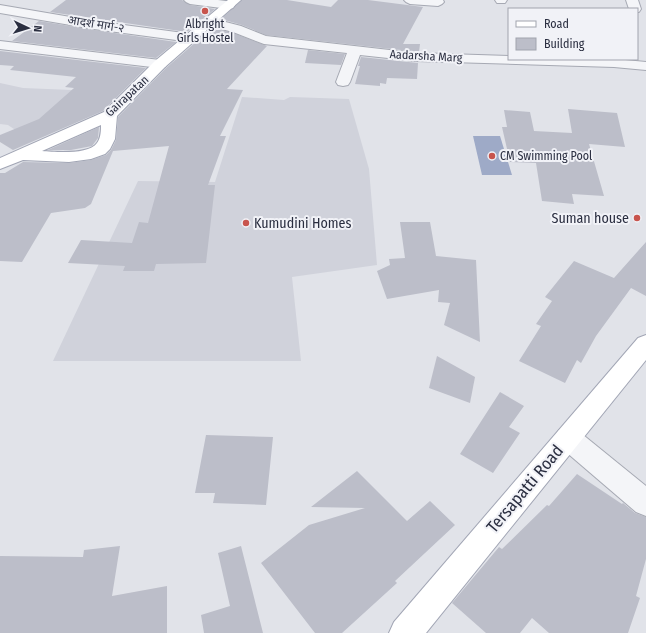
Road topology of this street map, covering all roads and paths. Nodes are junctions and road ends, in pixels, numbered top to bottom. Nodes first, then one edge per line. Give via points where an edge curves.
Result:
1 (190, 0) edge
2 (410, 0) edge
3 (232, 2) edge
4 (438, 2) dead end
5 (0, 9) edge
6 (210, 22) junction
7 (191, 38) junction
8 (0, 45) edge
9 (355, 51) junction
10 (508, 59) edge
11 (530, 60) edge
12 (160, 64) junction
13 (646, 66) edge
14 (343, 82) dead end
15 (109, 116) junction
16 (22, 155) junction
17 (0, 164) edge
18 (646, 344) edge
19 (568, 438) junction
20 (646, 503) edge
21 (405, 633) edge

1 - 3 street
2 - 4 street
3 - 6 main road, Gairapatan
5 - 7 street, आदर्श मार्ग-२
6 - 7 main road, Gairapatan
6 - 9 street, Aadarsha Marg via 264,40
7 - 12 main road, Gairapatan
8 - 12 street
9 - 10 street, Aadarsha Marg via 416,57
9 - 14 street
11 - 13 street, Aadarsha Marg
12 - 15 main road, Gairapatan
15 - 16 main road, Gairapatan
15 - 16 main road via 108,136 104,147 94,154
16 - 17 main road, Gairapatan
18 - 19 main road, Tersapatti Road
19 - 20 street
19 - 21 main road, Tersapatti Road

